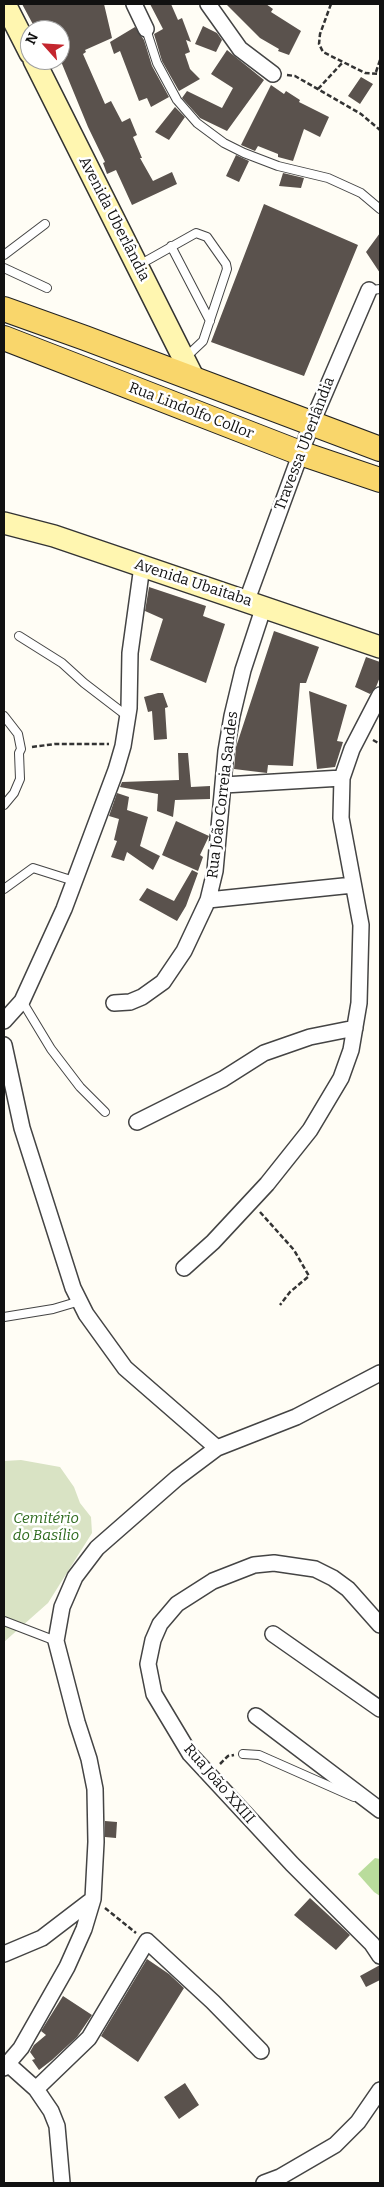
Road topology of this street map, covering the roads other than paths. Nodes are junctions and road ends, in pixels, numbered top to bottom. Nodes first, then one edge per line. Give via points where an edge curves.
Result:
1 (5, 4) edge
2 (134, 4) edge
3 (208, 4) edge
4 (146, 29) joint
5 (20, 33) edge
6 (39, 70) edge
7 (273, 74) road end
8 (380, 209) edge
9 (45, 224) dead end
10 (171, 246) junction
11 (4, 255) edge
12 (138, 266) junction
13 (4, 268) edge
14 (47, 288) dead end
15 (375, 290) edge
16 (4, 309) edge
17 (210, 321) junction
18 (4, 338) edge
19 (188, 369) junction
20 (311, 425) junction
21 (380, 449) edge
22 (300, 453) junction
23 (380, 480) edge
24 (4, 523) edge
25 (142, 566) junction
26 (255, 603) junction
27 (19, 636) dead end
28 (380, 647) edge
29 (380, 695) edge
30 (4, 716) edge
31 (127, 716) junction
32 (342, 778) junction
33 (224, 785) junction
34 (4, 805) edge
35 (74, 882) junction
36 (354, 885) junction
37 (4, 889) edge
38 (208, 900) junction
39 (22, 1001) junction
40 (114, 1003) dead end
41 (4, 1021) edge
42 (355, 1028) junction
43 (4, 1045) edge
44 (106, 1112) dead end
45 (137, 1122) dead end
46 (184, 1268) dead end
47 (80, 1301) junction
48 (4, 1317) edge
49 (380, 1372) edge
50 (217, 1448) junction
51 (4, 1621) edge
52 (380, 1624) edge
53 (273, 1634) dead end
54 (56, 1641) junction
55 (380, 1709) edge
56 (256, 1716) dead end
57 (243, 1754) road end
58 (379, 1809) edge
59 (93, 1899) junction
60 (4, 1954) edge
61 (380, 1956) edge
62 (260, 2051) dead end
63 (6, 2066) edge
64 (36, 2089) junction
65 (380, 2090) edge
66 (62, 2183) edge
67 (264, 2183) edge

1 - 5 street
2 - 4 street
3 - 7 street via 240,49
4 - 8 lane via 157,63 176,100 224,144 278,166 328,178 362,193
6 - 12 street, Avenida Uberlândia
9 - 11 lane
10 - 12 lane
10 - 17 lane
10 - 17 lane via 196,233 202,234 224,261 227,269
12 - 19 street, Avenida Uberlândia
13 - 14 lane
15 - 20 street, Travessa Uberlândia
16 - 19 main road, Rua Lindolfo Collor
17 - 19 lane via 203,340 193,352
18 - 22 main road, Rua Lindolfo Collor
19 - 20 main road, Rua Lindolfo Collor
20 - 21 main road, Rua Lindolfo Collor
20 - 22 street, Travessa Uberlândia
22 - 23 main road, Rua Lindolfo Collor
22 - 26 street, Travessa Uberlândia
24 - 25 street, Avenida Ubaitaba
25 - 26 street, Avenida Ubaitaba
25 - 31 street via 130,653
26 - 28 street, Avenida Ubaitaba
26 - 33 street, Rua João Correia Sandes via 232,716
27 - 31 lane via 62,663
29 - 32 street via 352,749
30 - 34 lane via 18,734 21,749 20,779
31 - 35 street via 123,746 107,799
32 - 33 street
32 - 36 street via 341,818
33 - 38 street, Rua João Correia Sandes via 215,871
35 - 37 lane via 33,868
35 - 39 street
36 - 38 street
36 - 42 street via 361,925 359,1003
38 - 40 street, Rua João Correia Sandes via 184,951 163,982 142,997
39 - 41 street
39 - 44 lane via 80,1088
42 - 45 street via 310,1037 264,1052 224,1079
42 - 46 street via 341,1078 310,1130 251,1201
43 - 47 street via 22,1128 73,1288
47 - 48 lane
47 - 50 street via 125,1368
49 - 50 street via 296,1418
50 - 54 street via 177,1478 97,1548 75,1577 65,1599
51 - 54 lane
52 - 61 street, Rua João XXIII via 348,1589 315,1569 283,1564 254,1565 213,1581 177,1604 160,1624 148,1664 154,1694 190,1754
53 - 55 street
54 - 59 street via 95,1789
56 - 58 street
57 - 58 lane via 259,1755 283,1764
59 - 60 street via 42,1938
59 - 63 street via 67,1967 21,2048
62 - 64 street via 147,1941 89,2038
63 - 64 street
64 - 66 street via 57,2126
65 - 67 street via 358,2122 334,2145

